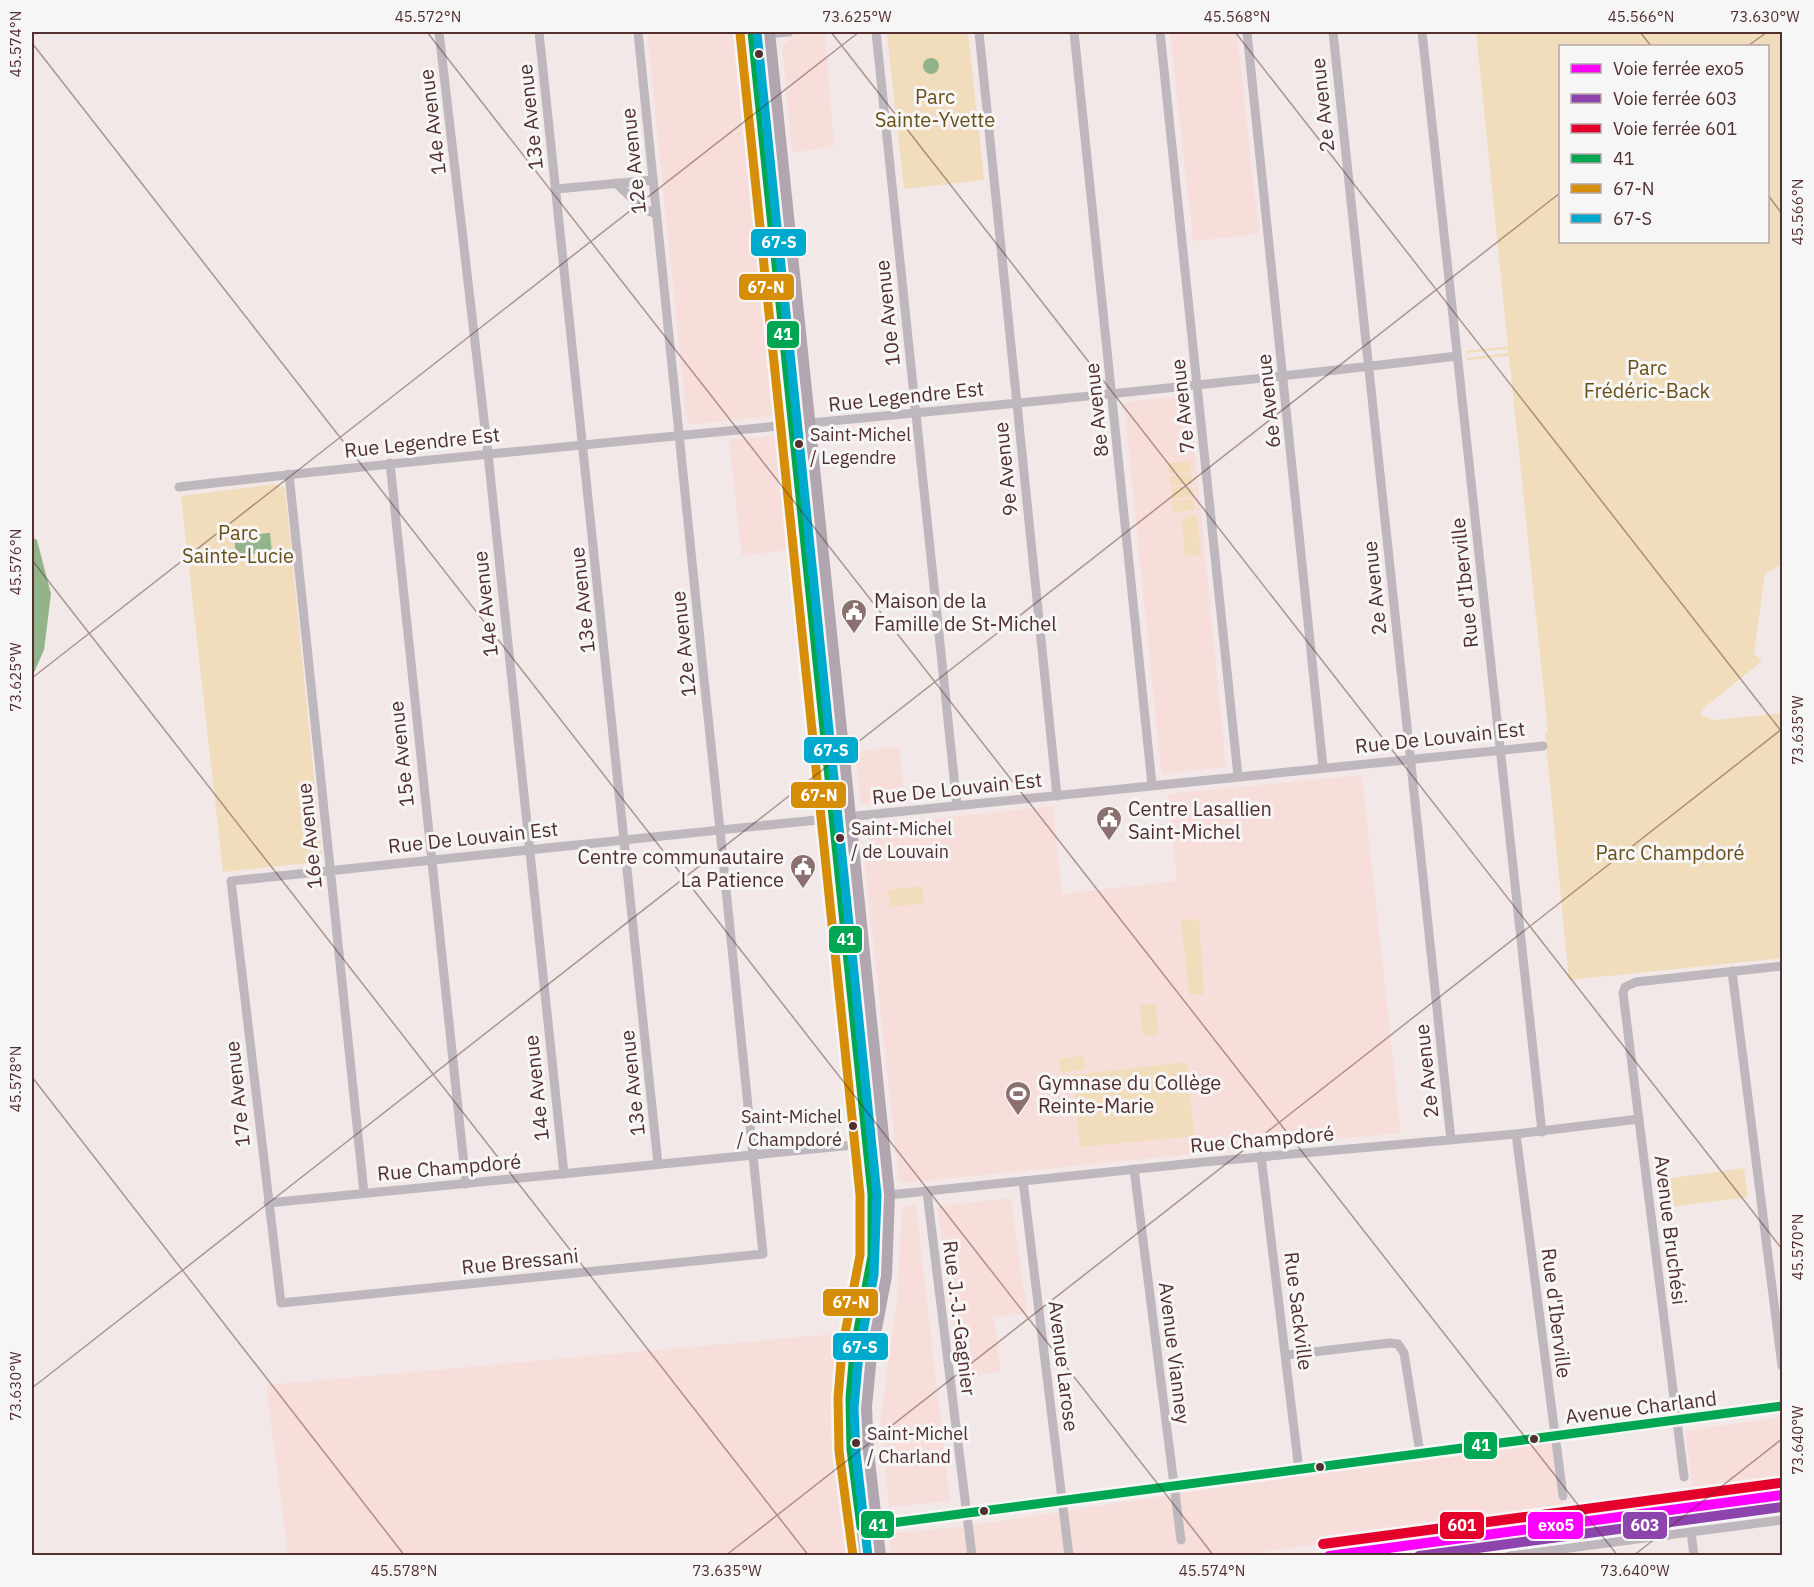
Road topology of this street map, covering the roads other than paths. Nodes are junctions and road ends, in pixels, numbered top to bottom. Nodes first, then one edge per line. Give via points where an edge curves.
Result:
1 (439, 32) edge
2 (539, 32) edge
3 (638, 32) edge
4 (769, 32) edge
5 (789, 32) edge
6 (876, 32) edge
7 (979, 32) edge
8 (1074, 32) edge
9 (1160, 32) edge
10 (1246, 32) edge
11 (1333, 32) edge
12 (1422, 32) edge
13 (752, 33) edge
14 (652, 180) junction
15 (616, 183) junction
16 (556, 189) junction
17 (656, 214) junction
18 (1457, 356) junction
19 (1369, 367) junction
20 (1284, 376) junction
21 (1199, 385) junction
22 (1112, 393) junction
23 (1017, 403) junction
24 (916, 413) junction
25 (808, 423) junction
26 (792, 424) junction
27 (680, 435) junction
28 (584, 445) junction
29 (488, 454) junction
30 (390, 463) junction
31 (289, 474) junction
32 (179, 487) dead end
33 (1543, 746) dead end
34 (1500, 750) junction
35 (1410, 759) junction
36 (1323, 766) junction
37 (1238, 776) junction
38 (1152, 785) junction
39 (1057, 795) junction
40 (957, 806) junction
41 (850, 817) junction
42 (833, 818) junction
43 (720, 830) junction
44 (625, 840) junction
45 (529, 850) junction
46 (430, 860) junction
47 (331, 870) junction
48 (231, 881) joint
49 (1782, 966) edge
50 (1732, 971) junction
51 (1639, 1119) junction
52 (1542, 1132) junction
53 (1516, 1134) junction
54 (1451, 1140) junction
55 (884, 1142) junction
56 (867, 1143) junction
57 (754, 1156) junction
58 (1260, 1156) junction
59 (658, 1164) junction
60 (1134, 1169) junction
61 (564, 1174) junction
62 (1023, 1181) junction
63 (466, 1184) junction
64 (927, 1192) junction
65 (364, 1193) junction
66 (889, 1195) junction
67 (268, 1203) junction
68 (763, 1254) joint
69 (281, 1303) joint
70 (1287, 1355) junction
71 (1782, 1366) edge
72 (1782, 1406) edge
73 (1677, 1420) junction
74 (1555, 1436) junction
75 (1420, 1453) junction
76 (1299, 1470) junction
77 (1684, 1477) dead end
78 (1174, 1486) junction
79 (1563, 1496) dead end
80 (1063, 1501) junction
81 (967, 1513) junction
82 (1782, 1520) edge
83 (877, 1525) junction
84 (861, 1527) junction
85 (1691, 1532) junction
86 (1181, 1540) dead end
87 (1569, 1552) edge
88 (865, 1556) edge
89 (880, 1556) edge
90 (972, 1556) edge
91 (1070, 1556) edge
92 (1509, 1556) edge
93 (1694, 1556) edge

1 - 29 street, 14e Avenue
2 - 16 street, 13e Avenue
3 - 14 street, 12e Avenue
4 - 5 street
4 - 13 street
4 - 25 main road
6 - 24 street, 10e Avenue
7 - 23 street, 9e Avenue
8 - 22 street, 8e Avenue
9 - 21 street, 7e Avenue
10 - 20 street, 6e Avenue
11 - 19 street, 2e Avenue
12 - 18 street, Rue d'Iberville
13 - 26 main road
14 - 15 street
14 - 17 street, 12e Avenue
15 - 16 street
15 - 17 street via 642,208
16 - 28 street, 13e Avenue
17 - 27 street, 12e Avenue
18 - 19 street, Rue Legendre Est
18 - 34 street, Rue d'Iberville
19 - 20 street, Rue Legendre Est
19 - 35 street, 2e Avenue
20 - 21 street, Rue Legendre Est
20 - 36 street, 6e Avenue
21 - 22 street, Rue Legendre Est
21 - 37 street, 7e Avenue
22 - 23 street, Rue Legendre Est
22 - 38 street, 8e Avenue
23 - 24 street, Rue Legendre Est
23 - 39 street, 9e Avenue
24 - 25 street, Rue Legendre Est
24 - 40 street, 10e Avenue
25 - 26 street, Rue Legendre Est
25 - 41 main road
26 - 27 street, Rue Legendre Est
26 - 42 main road
27 - 28 street, Rue Legendre Est
27 - 43 street, 12e Avenue
28 - 29 street, Rue Legendre Est
28 - 44 street, 13e Avenue
29 - 30 street, Rue Legendre Est
29 - 45 street, 14e Avenue
30 - 31 street, Rue Legendre Est
30 - 46 street, 15e Avenue
31 - 32 street, Rue Legendre Est
31 - 47 street, 16e Avenue
33 - 34 street, Rue De Louvain Est
34 - 35 street, Rue De Louvain Est
34 - 52 street, Rue d'Iberville
35 - 36 street, Rue De Louvain Est
35 - 54 street, 2e Avenue
36 - 37 street, Rue De Louvain Est
37 - 38 street, Rue De Louvain Est
38 - 39 street, Rue De Louvain Est
39 - 40 street, Rue De Louvain Est
40 - 41 street, Rue De Louvain Est
41 - 42 street, Rue De Louvain Est
41 - 55 main road
42 - 43 street, Rue De Louvain Est
42 - 56 main road
43 - 44 street, Rue De Louvain Est
43 - 57 street, 12e Avenue
44 - 45 street, Rue De Louvain Est
44 - 59 street, 13e Avenue
45 - 46 street, Rue De Louvain Est
45 - 61 street, 14e Avenue
46 - 47 street, Rue De Louvain Est
46 - 63 street, 15e Avenue
47 - 48 street, Rue De Louvain Est
47 - 65 street, 16e Avenue
48 - 67 street, 17e Avenue
49 - 50 street
50 - 51 street, Avenue Bruchési via 1636,982 1625,987 1623,1000
50 - 71 street
51 - 52 street, Rue Champdoré
51 - 73 street, Avenue Bruchési
52 - 53 street, Rue Champdoré
53 - 54 street, Rue Champdoré
53 - 74 street, Rue d'Iberville
54 - 58 street, Rue Champdoré
55 - 56 street, Rue Champdoré
55 - 66 main road
56 - 57 street, Rue Champdoré
56 - 84 main road via 872,1246 850,1398 851,1449
57 - 59 street, Rue Champdoré
57 - 68 street, 12e Avenue
58 - 60 street, Rue Champdoré
58 - 70 street, Rue Sackville
59 - 61 street, Rue Champdoré
60 - 62 street, Rue Champdoré
60 - 78 street, Avenue Vianney
61 - 63 street, Rue Champdoré
62 - 64 street, Rue Champdoré
62 - 80 street, Avenue Larose
63 - 65 street, Rue Champdoré
64 - 66 street, Rue Champdoré
64 - 81 street, Rue J.-J.-Gagnier
65 - 67 street, Rue Champdoré
66 - 83 main road via 886,1276 866,1396
67 - 69 street, 17e Avenue
68 - 69 street, Rue Bressani
70 - 75 street via 1398,1344 1404,1353
70 - 76 street, Rue Sackville
72 - 73 street, Avenue Charland
73 - 74 street, Avenue Charland
73 - 77 street, Avenue Bruchési
74 - 75 street, Avenue Charland
74 - 79 street, Rue d'Iberville
75 - 76 street, Avenue Charland
76 - 78 street, Avenue Charland
78 - 80 street, Avenue Charland
78 - 86 street, Avenue Vianney
80 - 81 street, Avenue Charland
80 - 91 street, Avenue Larose
81 - 83 street, Avenue Charland
81 - 90 street, Rue J.-J.-Gagnier
82 - 85 street
83 - 84 street, Avenue Charland
83 - 89 main road
84 - 88 main road
85 - 87 street
85 - 93 street
87 - 92 street

